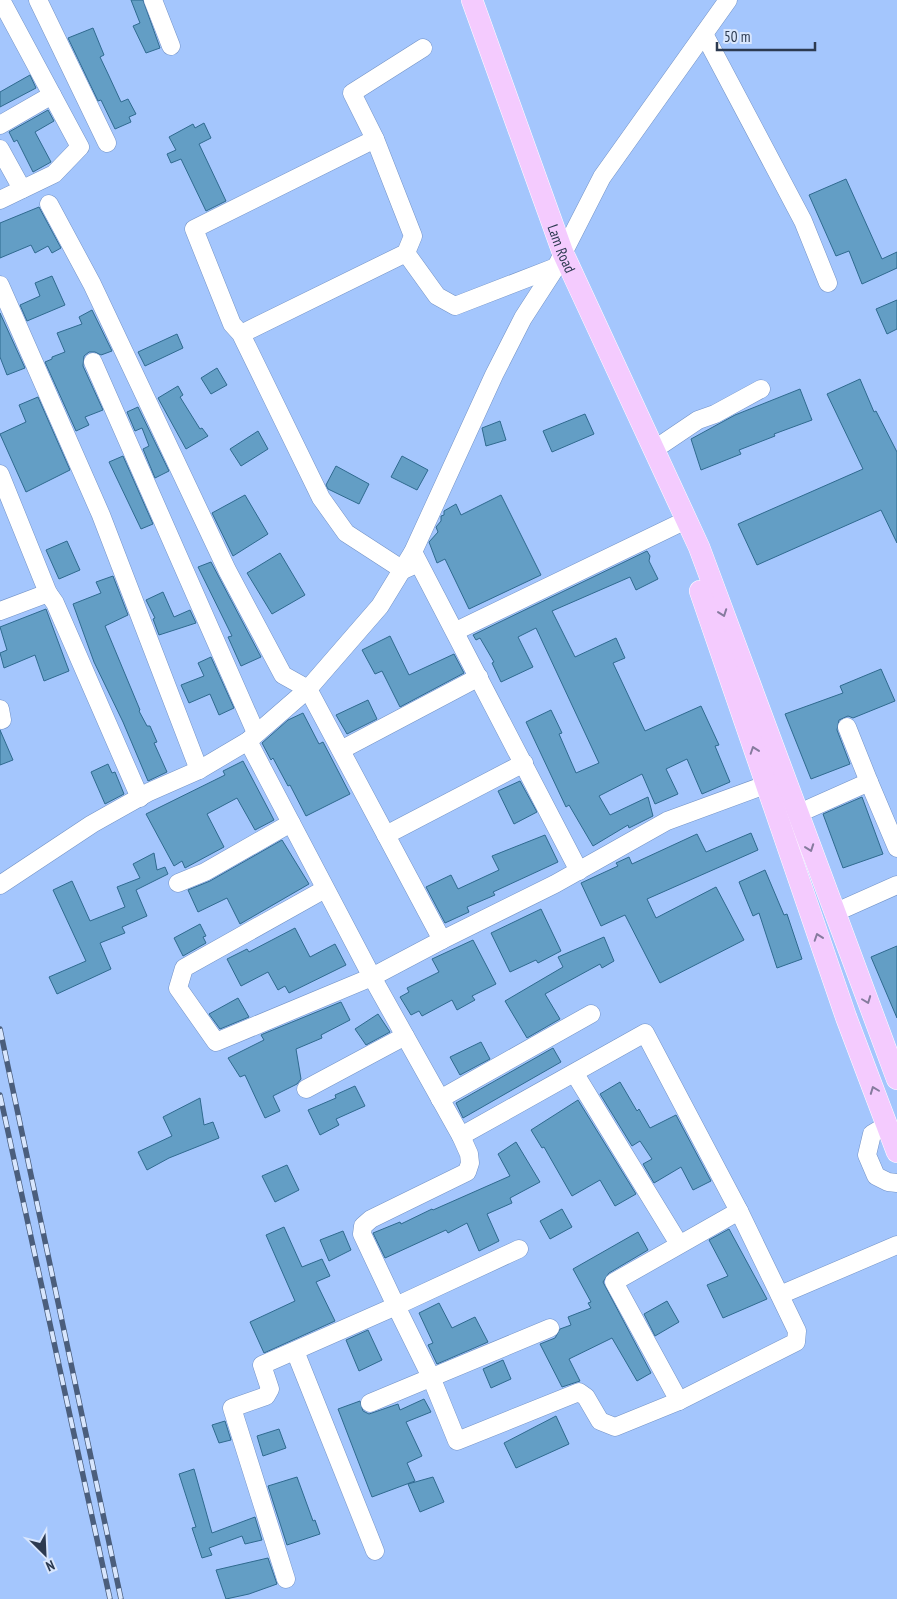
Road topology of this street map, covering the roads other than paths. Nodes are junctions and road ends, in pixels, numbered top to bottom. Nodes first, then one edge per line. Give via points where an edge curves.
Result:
1 (1, 0) edge
2 (38, 0) edge
3 (153, 0) edge
4 (472, 0) edge
5 (728, 0) edge
6 (6, 21) edge
7 (704, 34) junction
8 (171, 46) dead end
9 (423, 48) dead end
10 (52, 95) junction
11 (0, 125) edge
12 (374, 139) junction
13 (107, 143) dead end
14 (0, 149) edge
15 (22, 189) junction
16 (0, 200) edge
17 (49, 204) dead end
18 (406, 253) junction
19 (560, 260) junction
20 (828, 283) dead end
21 (0, 285) edge
22 (241, 334) junction
23 (93, 362) dead end
24 (761, 389) dead end
25 (655, 450) junction
26 (0, 474) edge
27 (672, 487) junction
28 (680, 523) junction
29 (412, 561) junction
30 (48, 593) junction
31 (0, 610) edge
32 (456, 630) junction
33 (480, 676) junction
34 (308, 689) junction
35 (847, 727) dead end
36 (252, 737) junction
37 (340, 750) junction
38 (524, 762) junction
39 (199, 770) junction
40 (775, 781) junction
41 (869, 782) junction
42 (140, 798) junction
43 (797, 814) junction
44 (891, 815) edge
45 (291, 823) junction
46 (386, 835) junction
47 (897, 848) edge
48 (580, 871) junction
49 (178, 883) dead end
50 (0, 885) edge
51 (897, 885) edge
52 (325, 889) junction
53 (834, 913) junction
54 (442, 940) junction
55 (372, 977) junction
56 (591, 1014) dead end
57 (404, 1036) junction
58 (575, 1074) junction
59 (897, 1079) edge
60 (306, 1089) dead end
61 (440, 1099) junction
62 (891, 1126) edge
63 (461, 1136) junction
64 (897, 1152) edge
65 (897, 1183) edge
66 (739, 1211) junction
67 (679, 1244) junction
68 (897, 1245) edge
69 (519, 1248) dead end
70 (780, 1295) junction
71 (396, 1306) junction
72 (550, 1328) dead end
73 (295, 1350) junction
74 (431, 1378) junction
75 (679, 1401) junction
76 (370, 1403) dead end
77 (375, 1551) dead end
78 (286, 1579) dead end

1 - 6 street
2 - 13 street
3 - 8 street
4 - 19 main road, Lam Road
5 - 7 street
6 - 10 street
7 - 19 street via 602,177
7 - 20 street via 803,221
9 - 12 street via 352,93
10 - 11 street
10 - 15 street via 80,147 54,174
12 - 18 street via 413,236
12 - 22 street via 194,229 232,324
14 - 15 street
15 - 16 street
17 - 34 street via 92,284 227,570 283,675
18 - 19 street via 437,296 455,306
18 - 22 street
19 - 25 main road, Lam Road
19 - 29 street via 523,318 494,375
21 - 39 street via 101,515
22 - 29 street via 321,498 346,533
23 - 36 street
24 - 25 street via 698,420
25 - 27 main road, Lam Road
26 - 30 street
27 - 28 main road
27 -> 40 main road via 699,547
28 - 32 street
40 -> 28 main road via 685,548
29 - 32 street
29 - 34 street via 380,606
30 - 31 street
30 - 42 street
32 - 33 street
33 - 37 street
33 - 38 street
34 - 36 street
34 - 37 street
35 - 41 street
36 - 39 street
36 - 45 street
37 - 46 street
38 - 46 street
38 - 48 street
39 - 42 street
40 - 43 main road
40 - 48 street via 667,822
62 -> 40 main road via 846,1017
41 - 43 street
41 - 44 street
42 - 50 street via 92,824
43 -> 53 main road
44 - 47 street
45 - 49 street
45 - 52 street
46 - 54 street
48 - 54 street
51 - 53 street
52 - 55 street
52 - 55 street via 184,968 178,988 216,1042
53 -> 59 main road
54 - 55 street
55 - 57 street
56 - 61 street
57 - 60 street
57 - 61 street
58 - 63 street
58 - 66 street via 645,1033
58 - 67 street
61 - 63 street
62 - 64 main road
62 - 65 street via 872,1134 867,1154 876,1176
63 - 71 street via 469,1154 467,1172 363,1226 362,1234
66 - 67 street
66 - 70 street
67 - 75 street via 614,1282
68 - 70 street
69 - 71 street
70 - 75 street via 797,1330 796,1342
71 - 73 street
71 - 74 street
72 - 74 street
73 - 77 street
73 - 78 street via 262,1365 270,1390 266,1396 232,1408
74 - 75 street via 457,1441 579,1392 586,1397 600,1421 615,1428
74 - 76 street

